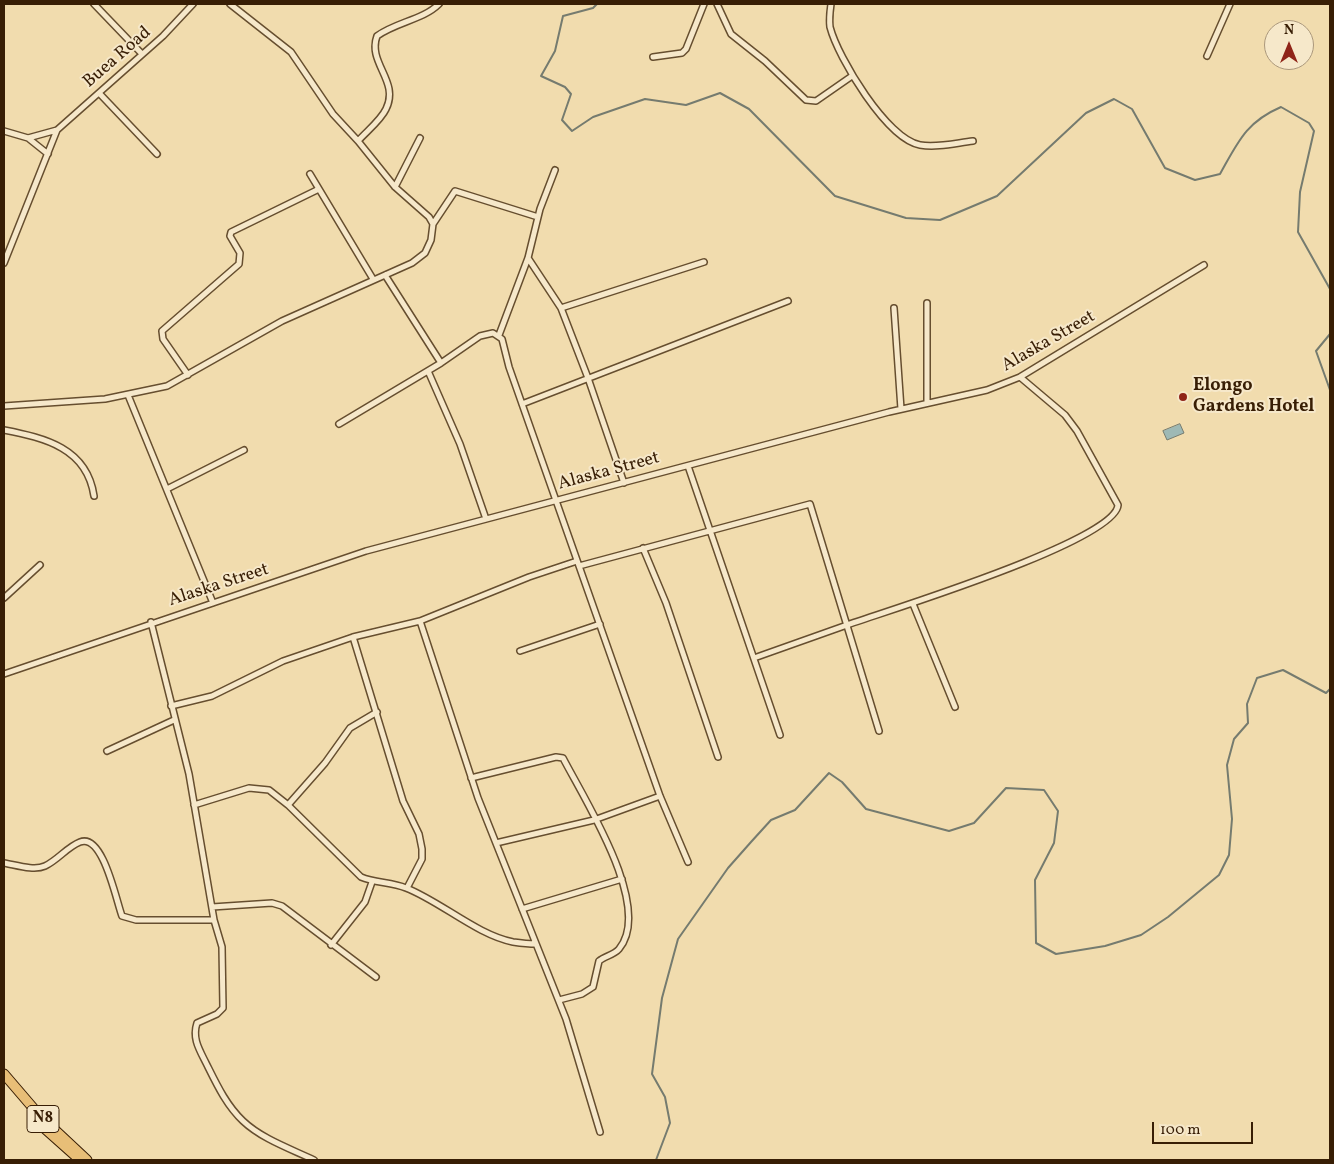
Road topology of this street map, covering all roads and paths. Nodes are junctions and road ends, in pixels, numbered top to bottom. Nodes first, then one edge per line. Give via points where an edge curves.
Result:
1 (94, 4) edge
2 (193, 4) edge
3 (230, 4) edge
4 (439, 4) edge
5 (704, 4) edge
6 (717, 4) edge
7 (831, 4) edge
8 (1230, 4) edge
9 (142, 54) junction
10 (1207, 56) dead end
11 (653, 57) dead end
12 (852, 76) junction
13 (99, 93) junction
14 (57, 130) junction
15 (4, 131) edge
16 (28, 138) junction
17 (420, 138) dead end
18 (358, 141) junction
19 (973, 141) dead end
20 (48, 154) junction
21 (157, 154) dead end
22 (555, 170) dead end
23 (310, 174) dead end
24 (395, 187) junction
25 (319, 189) junction
26 (538, 217) junction
27 (433, 224) junction
28 (528, 258) junction
29 (704, 262) dead end
30 (4, 263) edge
31 (1204, 266) dead end
32 (385, 275) junction
33 (373, 279) junction
34 (788, 301) dead end
35 (927, 303) dead end
36 (561, 308) junction
37 (894, 308) dead end
38 (498, 334) junction
39 (441, 363) junction
40 (428, 371) junction
41 (188, 375) junction
42 (1020, 377) junction
43 (588, 378) junction
44 (128, 395) junction
45 (927, 402) junction
46 (522, 404) junction
47 (4, 406) edge
48 (901, 409) junction
49 (339, 424) dead end
50 (4, 430) edge
51 (244, 450) dead end
52 (688, 466) junction
53 (624, 483) junction
54 (167, 489) junction
55 (94, 496) dead end
56 (556, 500) junction
57 (486, 519) junction
58 (710, 531) junction
59 (644, 548) junction
60 (578, 564) junction
61 (40, 565) dead end
62 (4, 598) edge
63 (213, 603) junction
64 (913, 604) junction
65 (420, 621) junction
66 (151, 622) junction
67 (600, 624) junction
68 (848, 625) junction
69 (353, 637) junction
70 (520, 651) dead end
71 (754, 658) junction
72 (4, 674) edge
73 (171, 706) junction
74 (955, 707) dead end
75 (377, 712) junction
76 (174, 720) junction
77 (879, 731) dead end
78 (780, 735) dead end
79 (107, 751) dead end
80 (718, 757) dead end
81 (471, 778) junction
82 (660, 796) junction
83 (194, 805) junction
84 (288, 805) junction
85 (594, 820) junction
86 (496, 843) junction
87 (688, 862) dead end
88 (4, 863) edge
89 (622, 879) junction
90 (372, 882) junction
91 (406, 888) junction
92 (212, 907) junction
93 (522, 909) junction
94 (214, 920) junction
95 (331, 944) junction
96 (536, 944) junction
97 (376, 977) dead end
98 (559, 1000) junction
99 (4, 1074) edge
100 (4, 1084) edge
101 (600, 1132) dead end
102 (80, 1160) edge
103 (87, 1160) edge
104 (314, 1160) edge

1 - 9 street
2 - 9 street, Buea Road
3 - 18 street via 291,52 329,109
4 - 18 street via 377,36 374,52 389,83 389,102 386,111
5 - 11 street via 686,50
6 - 12 street via 731,34 806,100 816,101
7 - 12 street via 830,26
8 - 10 street
9 - 13 street, Buea Road
12 - 19 street via 866,98 911,142 937,146
13 - 14 street, Buea Road
13 - 21 street
14 - 16 street
14 - 20 street
15 - 16 street
16 - 20 street
17 - 24 street
18 - 24 street
20 - 30 street
22 - 26 street
23 - 25 street
24 - 27 street
25 - 33 street
25 - 41 street via 231,232 229,235 240,253 239,264 162,331 163,339
26 - 27 street via 455,191
26 - 28 street
27 - 32 street via 425,252 412,263
28 - 36 street
28 - 38 street
29 - 36 street
31 - 42 street, Alaska Street
32 - 33 street
32 - 39 street
33 - 41 street via 282,321
34 - 43 street
35 - 45 street
36 - 43 street
37 - 48 street
38 - 39 street via 480,336
38 - 46 street
39 - 40 street
40 - 49 street
40 - 57 street via 460,444
41 - 44 street via 158,390
42 - 45 street, Alaska Street via 987,390
42 - 64 street via 1050,400 1077,431 1113,494 1118,510 1087,534 1053,551
43 - 46 street
43 - 53 street
44 - 47 street
44 - 54 street
45 - 48 street, Alaska Street
46 - 56 street
48 - 52 street, Alaska Street
50 - 55 street via 58,444 91,480
51 - 54 street
52 - 53 street, Alaska Street
52 - 58 street
53 - 56 street, Alaska Street
54 - 63 street
56 - 57 street, Alaska Street
56 - 60 street
57 - 63 street, Alaska Street via 366,551
58 - 59 street
58 - 68 street via 810,504
58 - 71 street
59 - 60 street
59 - 80 street via 666,602
60 - 65 street via 529,577
60 - 67 street
61 - 62 street
63 - 66 street, Alaska Street
64 - 68 street
64 - 74 street
65 - 69 street
65 - 81 street
66 - 72 street, Alaska Street
66 - 73 street
67 - 70 street
67 - 82 street
68 - 71 street
68 - 77 street
69 - 73 street via 283,661 212,696
69 - 75 street
71 - 78 street
73 - 76 street
75 - 84 street via 350,728
75 - 91 street via 403,801 422,850 422,859
76 - 79 street
76 - 83 street
81 - 85 street via 563,758
81 - 86 street
82 - 85 street
82 - 87 street
83 - 84 street via 249,788 269,790
83 - 92 street
84 - 90 street via 352,869
85 - 86 street
85 - 89 street via 613,853
86 - 93 street
88 - 94 street via 36,868 45,866 78,843 89,841 103,858 122,916 136,920
89 - 93 street
89 - 98 street via 630,916 620,948 599,961 593,987 582,994
90 - 91 street via 389,882
90 - 95 street via 365,902
91 - 96 street via 494,935 512,942
92 - 94 street
92 - 95 street via 272,903 282,906
93 - 96 street
94 - 104 street via 223,955 223,1008 218,1014 197,1023 194,1030 196,1043 220,1092 244,1121
95 - 97 street
96 - 98 street
98 - 101 street
99 - 103 highway, N8 via 40,1116
100 - 102 highway, N8 via 35,1120

